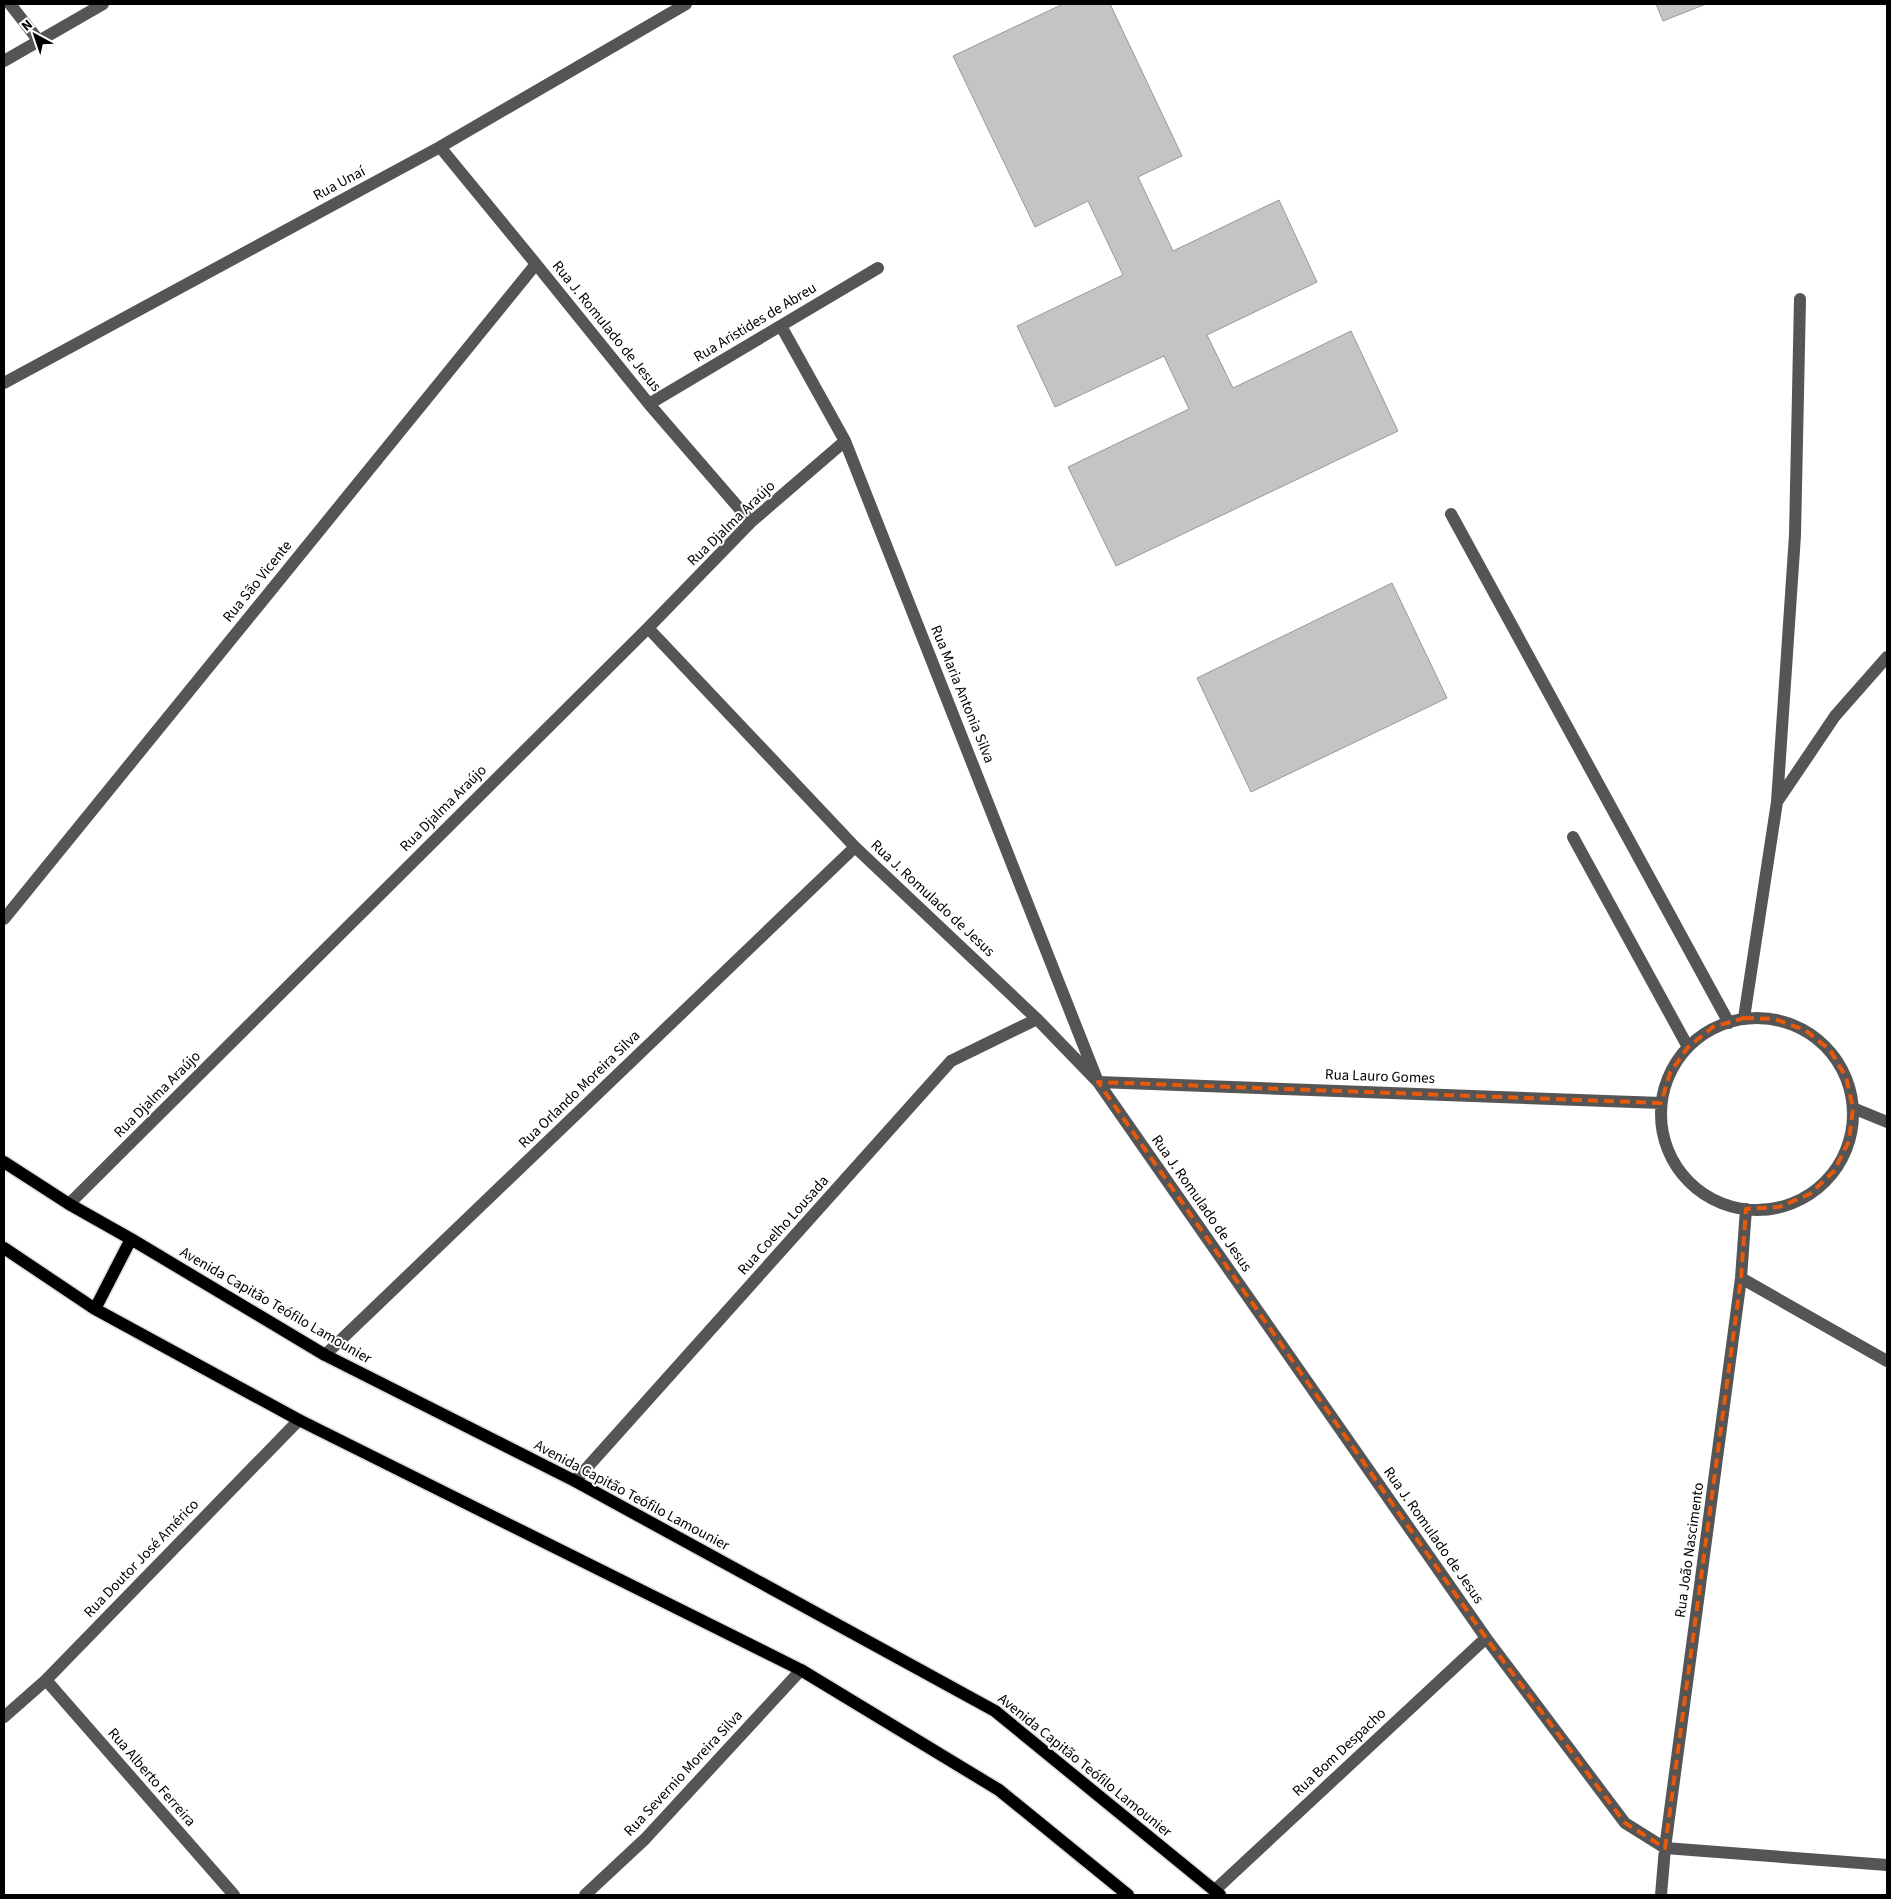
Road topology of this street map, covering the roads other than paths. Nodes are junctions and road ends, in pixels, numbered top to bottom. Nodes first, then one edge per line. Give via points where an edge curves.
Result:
1 (10, 4) edge
2 (103, 4) edge
3 (686, 4) edge
4 (38, 41) junction
5 (4, 62) edge
6 (440, 147) junction
7 (536, 264) junction
8 (878, 268) dead end
9 (1800, 299) dead end
10 (781, 326) junction
11 (4, 383) edge
12 (648, 404) junction
13 (845, 441) junction
14 (1451, 514) dead end
15 (751, 522) junction
16 (648, 628) junction
17 (1887, 657) edge
18 (1777, 802) junction
19 (1573, 836) dead end
20 (856, 847) junction
21 (4, 918) edge
22 (1744, 1018) junction
23 (1037, 1019) junction
24 (1729, 1023) junction
25 (1688, 1047) junction
26 (1098, 1082) junction
27 (1661, 1103) junction
28 (1853, 1108) junction
29 (1887, 1122) edge
30 (4, 1162) edge
31 (69, 1204) junction
32 (1746, 1209) junction
33 (131, 1239) junction
34 (4, 1248) edge
35 (1741, 1278) junction
36 (95, 1309) junction
37 (325, 1355) junction
38 (1887, 1361) edge
39 (299, 1420) junction
40 (576, 1481) junction
41 (1486, 1638) junction
42 (801, 1670) junction
43 (46, 1680) junction
44 (4, 1717) edge
45 (1665, 1848) junction
46 (1887, 1865) edge
47 (1218, 1893) edge
48 (234, 1895) edge
49 (585, 1895) edge
50 (1128, 1895) edge
51 (1661, 1895) edge

1 - 4 street
2 - 4 street
3 - 6 street, Rua Unaí
4 - 5 street
6 - 7 street, Rua J. Romulado de Jesus
6 - 11 street, Rua Unaí
7 - 12 street, Rua J. Romulado de Jesus
7 - 21 street, Rua São Vicente
8 - 10 street, Rua Aristides de Abreu
9 - 18 street via 1795,535
10 - 12 street, Rua Aristides de Abreu
10 - 13 street, Rua Maria Antonia Silva
12 - 15 street, Rua J. Romulado de Jesus
13 - 15 street, Rua Djalma Araújo
13 - 26 street, Rua Maria Antonia Silva
14 - 24 street
15 - 16 street, Rua Djalma Araújo
16 - 20 street, Rua J. Romulado de Jesus
16 - 31 street, Rua Djalma Araújo
17 - 18 street via 1835,716
18 - 22 street
19 - 25 street
20 - 23 street, Rua J. Romulado de Jesus
20 - 37 street, Rua Orlando Moreira Silva
22 - 24 street
22 - 28 street via 1775,1019 1805,1030 1830,1050 1846,1077
23 - 26 street, Rua J. Romulado de Jesus
23 - 40 street, Rua Coelho Lousada via 951,1061
24 - 25 street via 1713,1028
25 - 27 street via 1670,1073
26 - 27 street, Rua Lauro Gomes
26 - 41 street, Rua J. Romulado de Jesus
27 - 32 street via 1662,1133 1672,1162 1691,1185 1710,1198
28 - 29 street
28 - 32 street via 1849,1141 1834,1171 1810,1194 1779,1207
30 - 31 main road, Avenida Capitão Teófilo Lamounier
31 - 33 main road, Avenida Capitão Teófilo Lamounier
32 - 35 street, Rua João Nascimento
33 - 36 main road
33 - 37 main road, Avenida Capitão Teófilo Lamounier
34 - 36 main road
35 - 38 street
35 - 45 street, Rua João Nascimento
36 - 39 main road
37 - 40 main road, Avenida Capitão Teófilo Lamounier
39 - 42 main road
39 - 43 street, Rua Doutor José Américo
40 - 47 main road, Avenida Capitão Teófilo Lamounier via 994,1711
41 - 45 street, Rua J. Romulado de Jesus via 1625,1823
41 - 47 street, Rua Bom Despacho
42 - 49 street, Rua Severnio Moreira Silva via 645,1840
42 - 50 main road via 999,1790
43 - 44 street, Rua Doutor José Américo
43 - 48 street, Rua Alberto Ferreira
45 - 46 street
45 - 51 street, Rua João Nascimento

